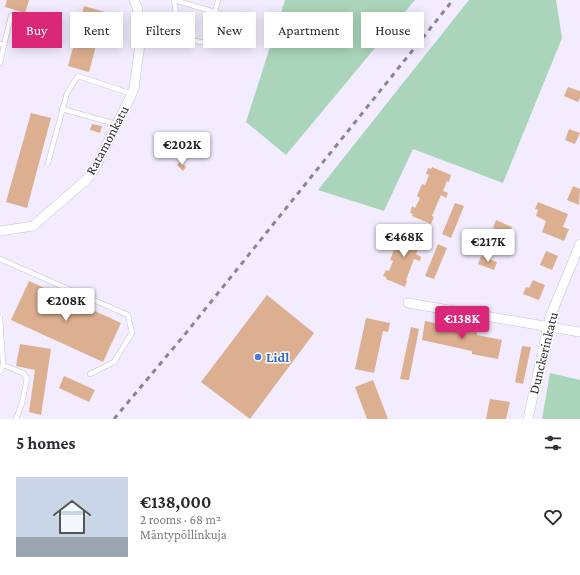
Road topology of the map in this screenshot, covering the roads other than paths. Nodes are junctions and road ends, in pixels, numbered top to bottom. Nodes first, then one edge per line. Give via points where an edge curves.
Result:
1 (174, 0) edge
2 (218, 0) edge
3 (137, 2) edge
4 (215, 12) joint
5 (11, 16) dead end
6 (203, 42) edge
7 (2, 44) edge
8 (0, 63) edge
9 (132, 94) junction
10 (62, 109) junction
11 (116, 124) junction
12 (48, 163) dead end
13 (0, 231) edge
14 (580, 244) edge
15 (0, 259) edge
16 (408, 303) dead end
17 (0, 318) edge
18 (548, 326) junction
19 (580, 332) edge
20 (3, 365) junction
21 (0, 372) edge
22 (90, 374) dead end
23 (16, 419) edge
24 (528, 419) edge

1 - 4 lane
1 - 6 lane via 178,27 183,37
2 - 4 lane
3 - 9 street, Ratamonkatu via 142,30
5 - 7 lane
7 - 8 lane
9 - 10 lane via 78,76 67,93
9 - 11 street, Ratamonkatu
10 - 11 lane
10 - 12 lane
11 - 13 street, Ratamonkatu via 94,170 86,180 33,226
14 - 18 street, Dunckerinkatu
15 - 22 lane via 128,315 132,333 114,362
16 - 18 street
17 - 20 lane
18 - 19 street
18 - 24 street, Dunckerinkatu
20 - 21 lane
20 - 23 lane via 23,373 27,378

